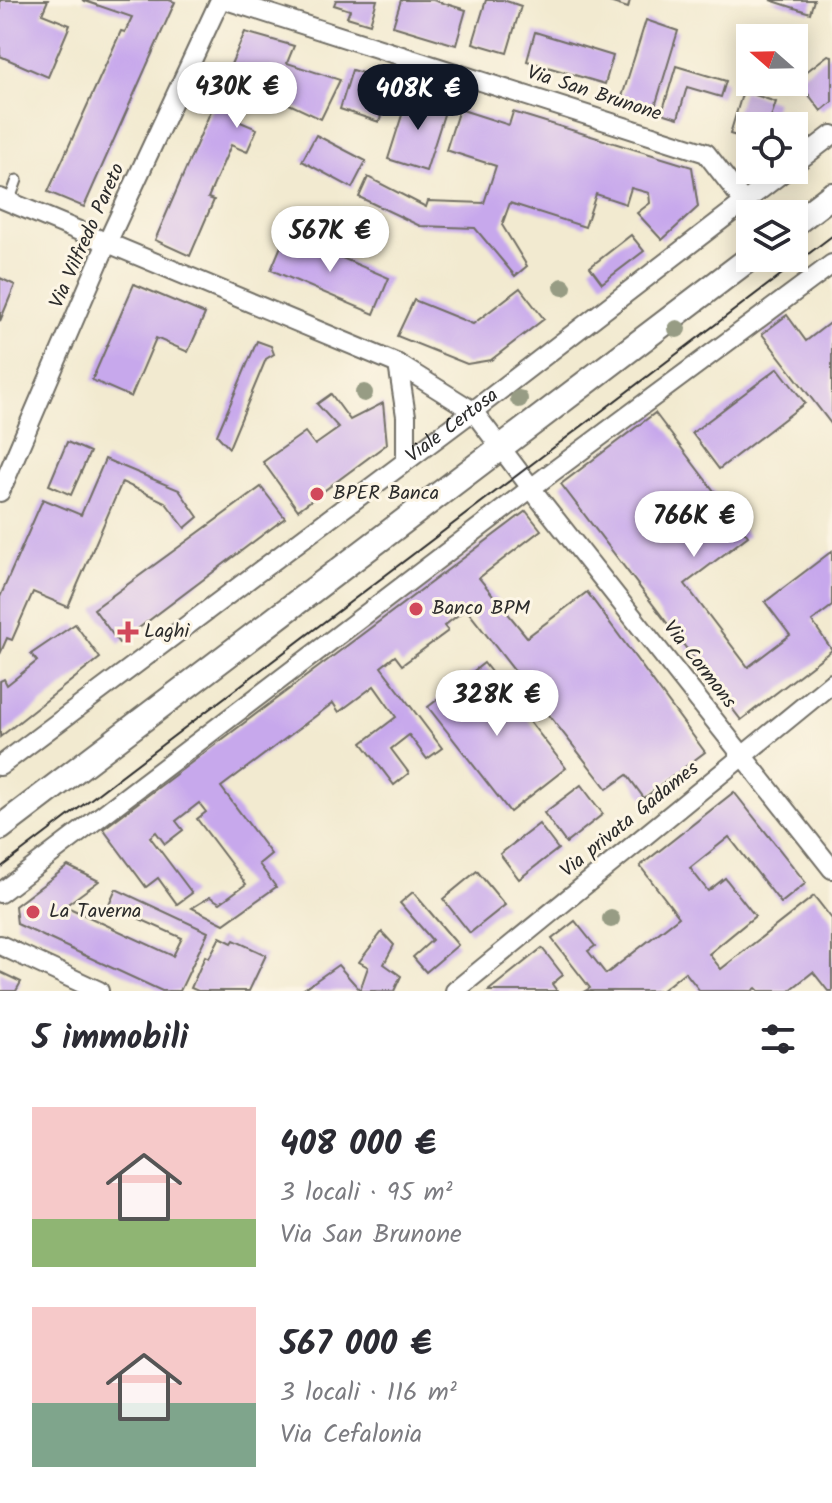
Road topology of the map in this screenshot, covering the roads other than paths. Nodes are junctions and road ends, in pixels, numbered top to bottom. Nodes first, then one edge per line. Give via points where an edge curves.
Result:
1 (223, 0) edge
2 (832, 135) edge
3 (808, 153) edge
4 (17, 180) dead end
5 (768, 184) edge
6 (832, 195) edge
7 (4, 200) edge
8 (742, 200) edge
9 (747, 200) edge
10 (736, 208) edge
11 (808, 213) edge
12 (107, 243) junction
13 (832, 264) edge
14 (736, 269) edge
15 (398, 364) junction
16 (473, 411) junction
17 (502, 447) junction
18 (406, 460) junction
19 (531, 489) junction
20 (0, 492) edge
21 (832, 683) edge
22 (743, 756) junction
23 (0, 766) edge
24 (0, 828) edge
25 (832, 869) edge
26 (0, 893) edge
27 (0, 945) edge
28 (99, 991) edge
29 (455, 991) edge

1 - 8 street, Via San Brunone via 706,153
1 - 12 street, Via Vilfredo Pareto
2 - 3 street
4 - 7 lane
5 - 9 street, Viale Certosa
6 - 11 main road
7 - 12 street
10 - 16 street, Viale Certosa
12 - 15 street
12 - 20 street, Via Vilfredo Pareto
13 - 19 street
14 - 17 main road
15 - 16 street
15 - 18 street
16 - 17 street
16 - 18 street, Viale Certosa
17 - 19 street
17 - 24 main road
18 - 23 street, Viale Certosa
19 - 22 street, Via Cormons
19 - 26 street
21 - 22 street, Via privata Gadames
22 - 25 street, Via Cormons
22 - 29 street, Via privata Gadames
27 - 28 street

